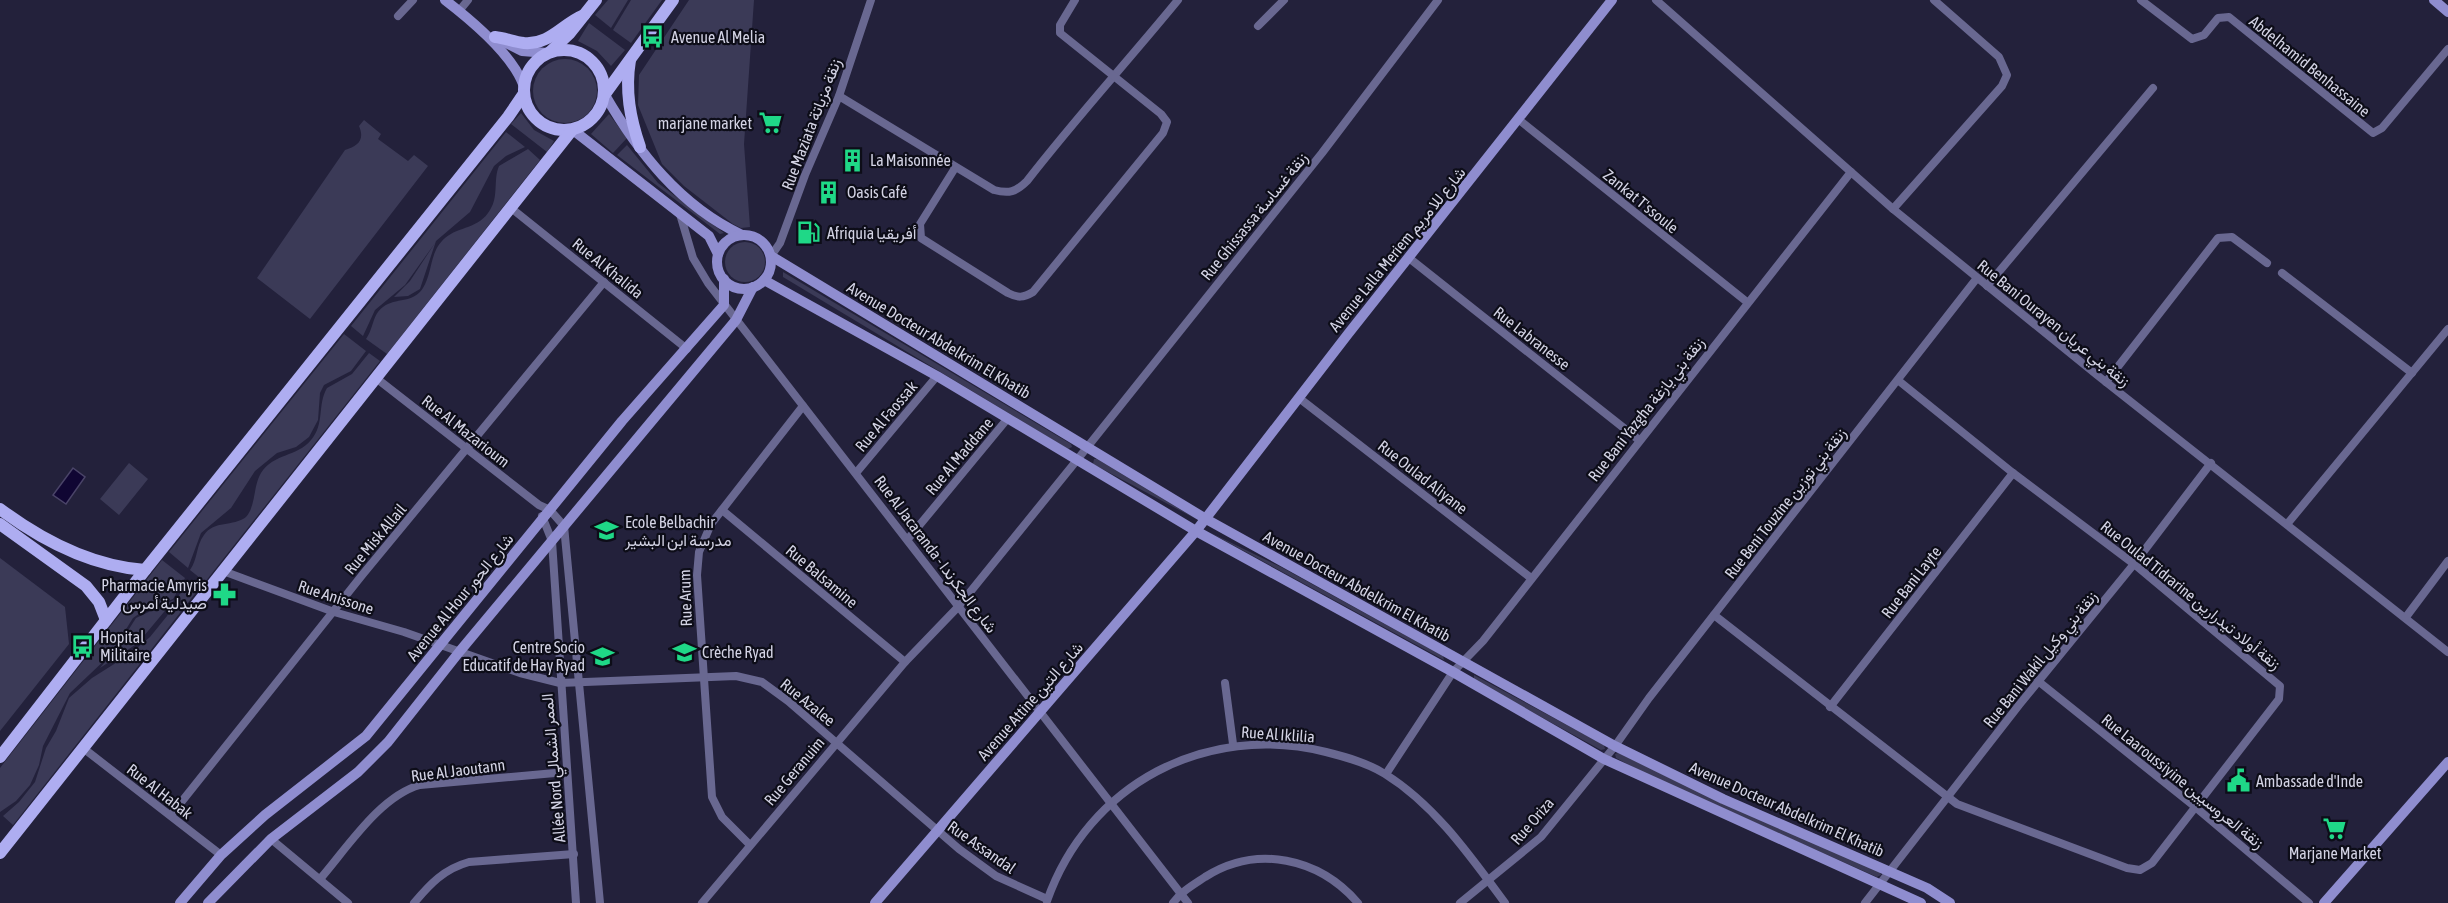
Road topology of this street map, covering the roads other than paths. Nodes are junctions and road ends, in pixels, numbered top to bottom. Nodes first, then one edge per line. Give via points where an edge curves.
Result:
1 (412, 0) edge
2 (446, 0) edge
3 (468, 0) edge
4 (596, 0) edge
5 (673, 0) edge
6 (871, 0) edge
7 (1075, 0) edge
8 (1178, 0) edge
9 (1284, 0) edge
10 (1438, 0) edge
11 (1612, 0) edge
12 (1656, 0) edge
13 (1934, 0) edge
14 (2141, 0) edge
15 (2434, 0) edge
16 (459, 11) junction
17 (2448, 12) edge
18 (584, 15) junction
19 (398, 16) dead end
20 (1258, 26) dead end
21 (490, 36) junction
22 (2448, 49) edge
23 (549, 52) junction
24 (630, 59) junction
25 (1115, 76) junction
26 (2153, 88) dead end
27 (523, 89) junction
28 (605, 94) junction
29 (839, 96) junction
30 (1518, 120) junction
31 (572, 130) junction
32 (640, 147) junction
33 (955, 168) junction
34 (1851, 172) junction
35 (511, 208) junction
36 (1893, 209) junction
37 (680, 213) junction
38 (742, 235) junction
39 (718, 254) junction
40 (771, 256) junction
41 (1409, 258) junction
42 (2267, 263) dead end
43 (2282, 273) dead end
44 (1977, 278) junction
45 (724, 279) junction
46 (764, 280) junction
47 (604, 282) junction
48 (1987, 286) junction
49 (753, 287) junction
50 (1748, 302) junction
51 (724, 305) junction
52 (736, 320) junction
53 (2448, 331) edge
54 (687, 349) junction
55 (2412, 373) junction
56 (937, 376) junction
57 (376, 378) junction
58 (1899, 381) junction
59 (2106, 382) junction
60 (1299, 398) junction
61 (803, 406) junction
62 (1008, 418) junction
63 (1638, 440) junction
64 (1088, 447) junction
65 (468, 450) junction
66 (1077, 460) junction
67 (2211, 463) junction
68 (856, 473) junction
69 (2013, 473) junction
70 (0, 509) edge
71 (722, 510) junction
72 (547, 515) junction
73 (1206, 519) junction
74 (2288, 523) junction
75 (0, 524) edge
76 (564, 526) junction
77 (1196, 531) junction
78 (908, 539) junction
79 (552, 541) junction
80 (2448, 561) edge
81 (2134, 564) junction
82 (145, 570) junction
83 (223, 571) junction
84 (1531, 578) junction
85 (958, 607) junction
86 (334, 612) junction
87 (1714, 615) junction
88 (2406, 617) junction
89 (106, 620) junction
90 (441, 645) junction
91 (460, 651) junction
92 (2448, 652) edge
93 (905, 662) junction
94 (1463, 662) junction
95 (1453, 672) junction
96 (703, 678) junction
97 (2038, 681) junction
98 (560, 683) junction
99 (577, 683) junction
100 (1225, 683) dead end
101 (1830, 707) junction
102 (1041, 712) junction
103 (836, 742) junction
104 (1233, 744) junction
105 (1615, 746) junction
106 (83, 748) junction
107 (0, 756) edge
108 (1604, 759) junction
109 (2448, 762) edge
110 (566, 772) junction
111 (1386, 774) junction
112 (1947, 797) junction
113 (1111, 804) junction
114 (2194, 806) junction
115 (171, 815) junction
116 (935, 830) junction
117 (271, 839) junction
118 (749, 844) junction
119 (0, 853) edge
120 (574, 854) junction
121 (221, 855) junction
122 (1890, 871) junction
123 (320, 879) junction
124 (1488, 880) junction
125 (1881, 884) junction
126 (1180, 893) junction
127 (1047, 901) edge
128 (180, 903) edge
129 (208, 903) edge
130 (348, 903) edge
131 (414, 903) edge
132 (576, 903) edge
133 (600, 903) edge
134 (702, 903) edge
135 (875, 903) edge
136 (1173, 903) edge
137 (1188, 903) edge
138 (1358, 903) edge
139 (1460, 903) edge
140 (1505, 903) edge
141 (1865, 903) edge
142 (1922, 903) edge
143 (1950, 903) edge
144 (2309, 903) edge
145 (2324, 903) edge

1 - 19 street
2 - 16 main road
3 - 16 street
4 - 18 main road
5 - 24 main road
6 - 29 street, Rue Maziata زنقة مزياتة
7 - 25 street via 1060,25 1060,33
8 - 25 street
9 - 20 street
10 - 64 street, Rue Ghissassa زنقة غساسة
11 - 30 main road, Avenue Lalla Meriem شارع للا مريم
12 - 34 street, Rue Bani Ourayen زنقة بني عريان
13 - 36 street via 1999,57 2007,75 2002,86
14 - 22 street, Abdelhamid Benhassaine via 2192,39 2204,35 2218,18 2229,17 2373,133 2382,128
15 - 17 main road
16 - 21 main road
18 - 21 main road via 540,42 523,43
18 - 23 main road
21 - 23 main road via 522,51
21 - 27 main road via 515,66
23 - 27 main road via 530,69
23 - 28 main road via 570,50 589,58 602,74
24 - 28 main road
24 - 32 main road via 628,103
25 - 33 street via 1019,190 994,190
25 - 33 street via 1161,114 1166,128 1033,292 1018,297 1008,293 921,238 920,224
26 - 48 street
27 - 31 main road via 526,105 540,122
27 - 82 main road via 508,117
28 - 31 main road via 591,121
28 - 32 main road
29 - 33 street
29 - 40 street, Rue Maziata زنقة مزياتة via 780,243
30 - 41 main road, Avenue Lalla Meriem شارع للا مريم
30 - 50 street, Zankat T'ssoule
31 - 35 main road
31 - 37 main road
32 - 38 main road via 651,165 677,190 714,220
34 - 36 street, Rue Bani Ourayen زنقة بني عريان
34 - 50 street, Rue Bani Yazgha زنقة بني يازغة
35 - 47 street, Rue Al Khalida
35 - 57 main road
36 - 44 street, Rue Bani Ourayen زنقة بني عريان
37 - 39 main road via 710,236
37 - 51 street, Rue Al Jacaranda - شارع الجكرندا via 696,265
38 - 39 main road via 730,239
38 - 40 main road via 760,240
39 - 45 main road via 718,267
40 - 46 main road
40 - 64 main road, Avenue Docteur Abdelkrim El Khatib
41 - 60 main road, Avenue Lalla Meriem شارع للا مريم
41 - 63 street, Rue Labranesse
42 - 59 street via 2232,237 2218,238
43 - 55 street
44 - 48 street, Rue Bani Ourayen زنقة بني عريان
44 - 58 street, Rue Beni Touzine زنقة بني توزين
45 - 49 main road via 740,288
45 - 51 main road
46 - 49 main road
46 - 56 main road, Avenue Docteur Abdelkrim El Khatib
47 - 54 street, Rue Al Khalida
47 - 65 street, Rue Misk Allail
48 - 59 street, Rue Bani Ourayen زنقة بني عريان
49 - 52 main road, Avenue Al Hour شارع الحور
50 - 63 street, Rue Bani Yazgha زنقة بني يازغة
51 - 52 street, Rue Al Jacaranda - شارع الجكرندا
51 - 54 main road, Avenue Al Hour شارع الحور
52 - 61 street, Rue Al Jacaranda - شارع الجكرندا
52 - 76 main road, Avenue Al Hour شارع الحور
53 - 55 street
54 - 72 main road, Avenue Al Hour شارع الحور via 622,421
55 - 74 street
56 - 62 main road, Avenue Docteur Abdelkrim El Khatib
56 - 68 street, Rue Al Faossak
57 - 65 street, Rue Al Mazarioum
57 - 83 main road
58 - 69 street, Rue Oulad Tidrarine زنقة أولاد تيدرارين
58 - 87 street, Rue Beni Touzine زنقة بني توزين
59 - 67 street, Rue Bani Ourayen زنقة بني عريان
60 - 73 main road, Avenue Lalla Meriem شارع للا مريم
60 - 84 street, Rue Oulad Aliyane
61 - 68 street, Rue Al Jacaranda - شارع الجكرندا
61 - 71 street, Rue Arum
62 - 66 main road, Avenue Docteur Abdelkrim El Khatib
62 - 78 street, Rue Al Maddane
63 - 84 street, Rue Bani Yazgha زنقة بني يازغة
64 - 66 street, Rue Ghissassa زنقة غساسة
64 - 73 main road, Avenue Docteur Abdelkrim El Khatib
65 - 72 street, Rue Al Mazarioum
65 - 86 street, Rue Misk Allail
66 - 77 main road, Avenue Docteur Abdelkrim El Khatib
66 - 85 street, Rue Geranuim
67 - 74 street, Rue Bani Ourayen زنقة بني عريان
67 - 81 street, Rue Bani Wakil زنقة بني وكيل
68 - 78 street, Rue Al Jacaranda - شارع الجكرندا
69 - 81 street, Rue Oulad Tidrarine زنقة أولاد تيدرارين
69 - 101 street, Rue Bani Layte
70 - 82 main road via 40,536 89,559
71 - 93 street, Rue Balsamine
71 - 96 street, Rue Arum via 704,536 699,552
72 - 76 street
72 - 79 street, Allée Nord الممر الشمالي
72 - 90 main road, Avenue Al Hour شارع الحور
73 - 77 main road, Avenue Attine شارع التين
73 - 94 main road, Avenue Docteur Abdelkrim El Khatib
74 - 88 street, Rue Bani Ourayen زنقة بني عريان
75 - 89 main road via 86,586 99,602
76 - 79 main road, Avenue Al Hour شارع الحور
76 - 99 street, Allée Nord الممر الشمالي
77 - 95 main road, Avenue Docteur Abdelkrim El Khatib
77 - 102 main road, Avenue Attine شارع التين
78 - 85 street, Rue Al Jacaranda - شارع الجكرندا
79 - 91 main road, Avenue Al Hour شارع الحور
79 - 98 street, Allée Nord الممر الشمالي
80 - 88 street
81 - 97 street, Rue Bani Wakil زنقة بني وكيل
81 - 114 street, Rue Oulad Tidrarine زنقة أولاد تيدرارين via 2275,680 2281,690 2279,699
82 - 89 main road
83 - 86 street, Rue Anissone
83 - 106 main road
84 - 94 street, Rue Bani Yazgha زنقة بني يازغة
85 - 93 street, Rue Geranuim
85 - 102 street, Rue Al Jacaranda - شارع الجكرندا
86 - 90 street, Rue Anissone
86 - 115 street, Rue Misk Allail
87 - 101 street, Rue Oulad Tidrarine زنقة أولاد تيدرارين
87 - 105 street, Rue Beni Touzine زنقة بني توزين
88 - 92 street, Rue Bani Ourayen زنقة بني عريان
89 - 107 main road
90 - 91 street, Rue Anissone
90 - 121 main road, Avenue Al Hour شارع الحور via 366,736 272,809
91 - 98 street, Rue Azalee
91 - 117 main road, Avenue Al Hour شارع الحور via 373,758
93 - 103 street, Rue Geranuim
94 - 95 street, Rue Bani Yazgha زنقة بني يازغة
94 - 105 main road, Avenue Docteur Abdelkrim El Khatib
95 - 108 main road, Avenue Docteur Abdelkrim El Khatib
95 - 111 street, Rue Bani Yazgha زنقة بني يازغة
96 - 99 street, Rue Azalee
96 - 103 street, Rue Azalee via 736,676 762,682
96 - 118 street, Rue Arum via 712,797 722,817
97 - 112 street, Rue Bani Wakil زنقة بني وكيل
97 - 114 street, Rue Laaroussiyine زنقة العروسيين
98 - 99 street, Rue Azalee
98 - 110 street, Allée Nord الممر الشمالي
99 - 133 street, Allée Nord الممر الشمالي
100 - 104 street
101 - 112 street, Rue Oulad Tidrarine زنقة أولاد تيدرارين
102 - 113 street, Rue Al Jacaranda - شارع الجكرندا
102 - 116 main road, Avenue Attine شارع التين
103 - 116 street, Rue Azalee
103 - 118 street, Rue Geranuim
104 - 111 street, Rue Al Iklilia via 1310,748
104 - 113 street, Rue Al Iklilia via 1157,770
105 - 108 street, Rue Oriza
105 - 122 main road, Avenue Docteur Abdelkrim El Khatib
106 - 115 street, Rue Al Habak
106 - 119 main road
108 - 124 street, Rue Oriza via 1534,843
108 - 125 main road, Avenue Docteur Abdelkrim El Khatib
109 - 145 main road
110 - 120 street, Allée Nord الممر الشمالي
110 - 123 street, Rue Al Jaoutann via 420,784 401,791
111 - 124 street, Rue Al Iklilia via 1449,831
112 - 114 street, Rue Oulad Tidrarine زنقة أولاد تيدرارين via 1976,813 2140,870 2152,863
112 - 122 street, Rue Bani Wakil زنقة بني وكيل
113 - 126 street, Rue Al Jacaranda - شارع الجكرندا
113 - 127 street, Rue Al Iklilia via 1078,841
114 - 144 street, Rue Laaroussiyine زنقة العروسيين
115 - 121 street, Rue Al Habak
116 - 127 street, Rue Assandal via 996,876
116 - 135 main road, Avenue Attine شارع التين
117 - 123 street
117 - 129 main road, Avenue Al Hour شارع الحور
118 - 134 street, Rue Geranuim
120 - 131 street via 469,862 436,879
120 - 132 street, Allée Nord الممر الشمالي
121 - 128 main road, Avenue Al Hour شارع الحور
122 - 125 street, Rue Bani Wakil زنقة بني وكيل
122 - 143 main road, Avenue Docteur Abdelkrim El Khatib
123 - 130 street
124 - 139 street, Rue Oriza
124 - 140 street, Rue Al Iklilia
125 - 141 street, Rue Bani Wakil زنقة بني وكيل
125 - 142 main road, Avenue Docteur Abdelkrim El Khatib
126 - 136 street
126 - 137 street, Rue Al Jacaranda - شارع الجكرندا
126 - 138 street via 1230,864 1265,858 1314,868 1332,878

